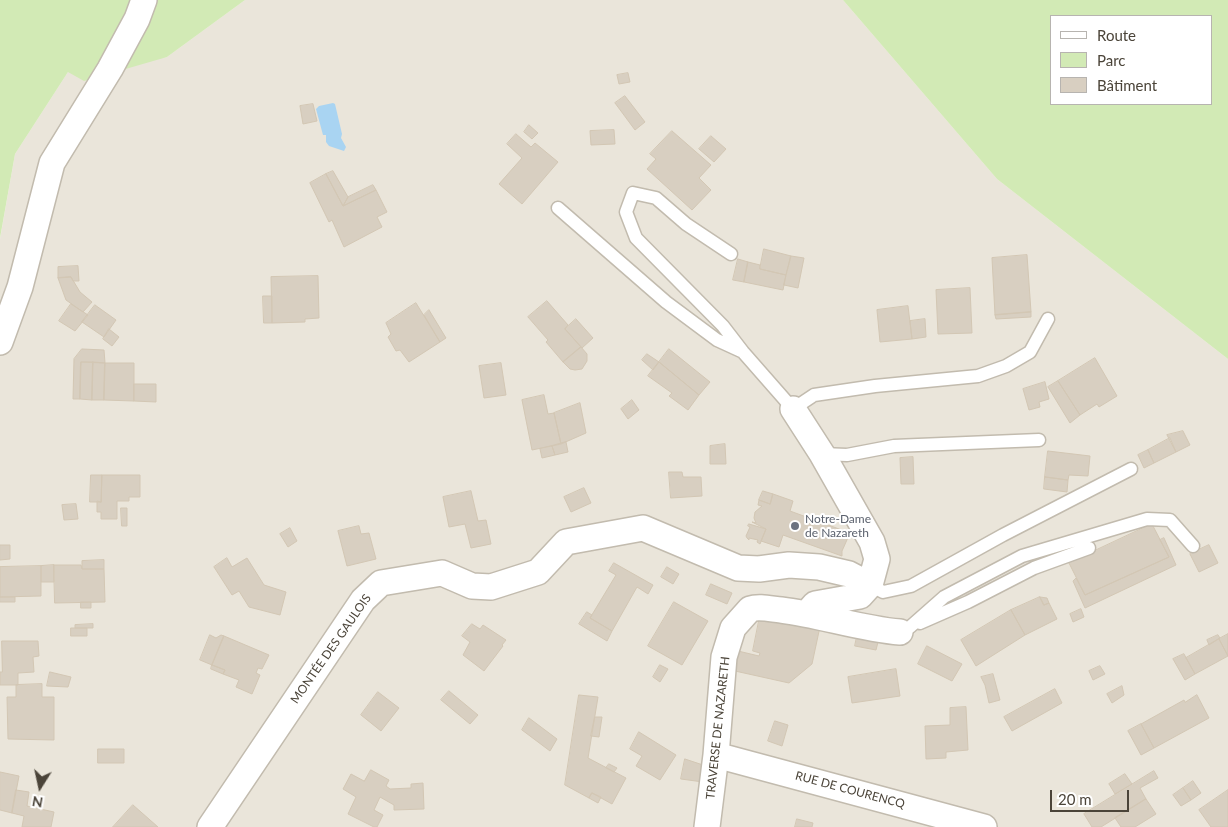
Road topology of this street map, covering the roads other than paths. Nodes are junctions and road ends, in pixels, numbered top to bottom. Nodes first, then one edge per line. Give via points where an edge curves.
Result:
1 (144, 0) edge
2 (558, 208) dead end
3 (731, 254) dead end
4 (1048, 319) dead end
5 (0, 342) edge
6 (743, 352) junction
7 (793, 409) junction
8 (1039, 440) dead end
9 (822, 454) junction
10 (1132, 469) dead end
11 (1193, 546) dead end
12 (1089, 548) dead end
13 (870, 585) junction
14 (806, 613) junction
15 (905, 630) junction
16 (716, 755) junction
17 (210, 827) edge
18 (707, 827) edge
19 (984, 827) edge

1 - 5 street via 110,69 52,163 20,287
2 - 6 lane via 666,302 717,340
3 - 6 lane via 686,224 656,198 633,193 626,212 636,238 723,326
4 - 7 lane via 1030,352 1006,366 978,376 814,395
6 - 7 lane
7 - 9 street
8 - 9 lane via 894,446 847,455
9 - 13 street via 872,542 877,559
10 - 13 lane via 912,586 883,592
11 - 15 lane via 1170,520 1147,519 1022,556 944,597
12 - 15 lane via 1034,568
13 - 14 street via 860,596 815,604
13 - 17 street, MONTÉE DES GAULOIS via 849,574 819,568 789,565 738,568 643,528 566,542 538,572 491,587 472,586 442,573 381,583 362,600
14 - 15 street, TRAVERSE DE NAZARETH via 883,631
14 - 16 street, TRAVERSE DE NAZARETH via 754,608 733,628 724,656
16 - 18 street, TRAVERSE DE NAZARETH
16 - 19 street, RUE DE COURENCQ

